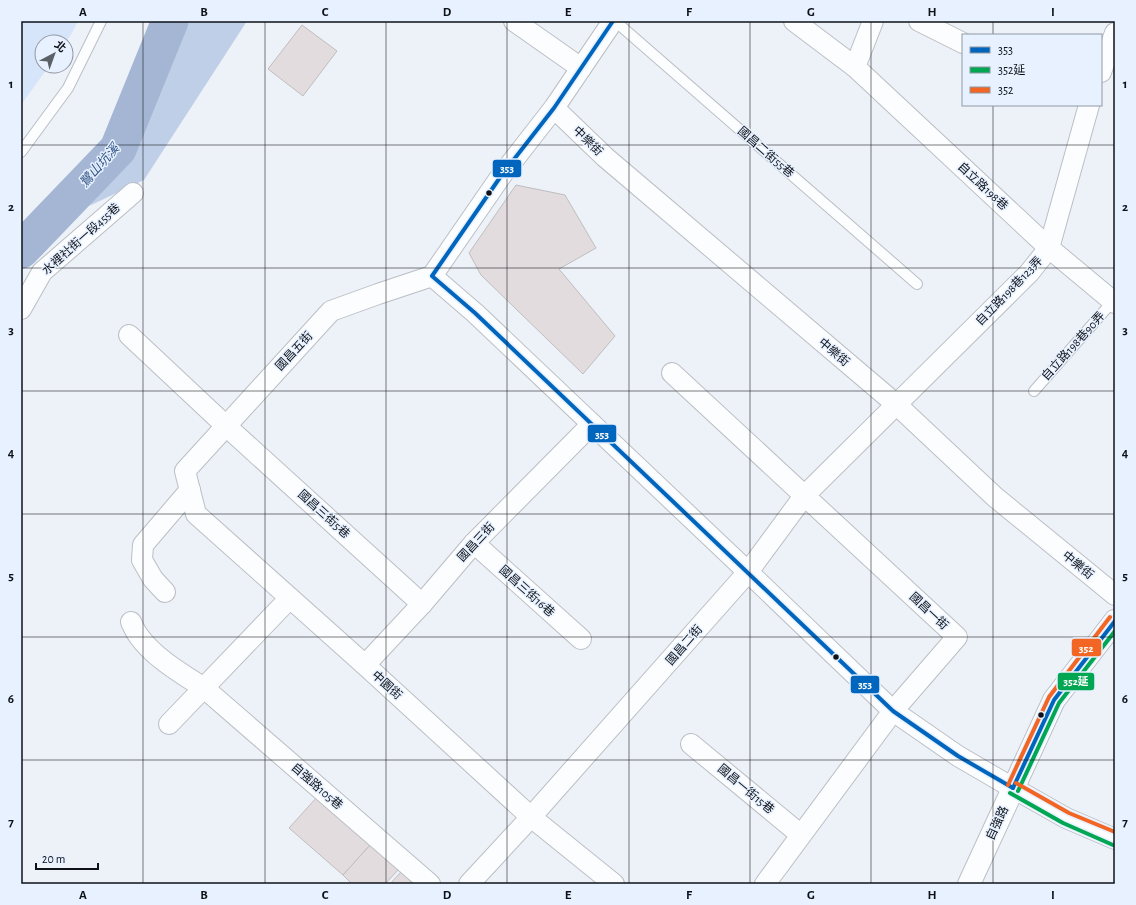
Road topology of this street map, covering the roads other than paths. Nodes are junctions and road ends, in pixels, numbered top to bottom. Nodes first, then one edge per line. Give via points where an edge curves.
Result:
1 (101, 21) edge
2 (514, 21) edge
3 (614, 21) edge
4 (794, 21) edge
5 (873, 21) edge
6 (919, 21) edge
7 (1115, 33) edge
8 (962, 42) edge
9 (854, 66) junction
10 (581, 68) junction
11 (1102, 69) edge
12 (554, 108) junction
13 (1082, 108) edge
14 (21, 152) edge
15 (133, 192) dead end
16 (1049, 248) junction
17 (432, 276) junction
18 (917, 284) dead end
19 (1114, 302) edge
20 (21, 309) edge
21 (129, 335) dead end
22 (672, 373) dead end
23 (1034, 391) dead end
24 (897, 405) junction
25 (592, 424) junction
26 (225, 425) junction
27 (185, 471) joint
28 (190, 490) junction
29 (804, 496) junction
30 (474, 543) junction
31 (748, 572) junction
32 (165, 592) dead end
33 (1115, 595) edge
34 (290, 598) junction
35 (422, 604) junction
36 (1115, 621) edge
37 (131, 622) dead end
38 (581, 639) dead end
39 (365, 665) junction
40 (204, 688) junction
41 (893, 711) junction
42 (169, 724) dead end
43 (691, 744) dead end
44 (1013, 788) junction
45 (531, 817) junction
46 (801, 835) junction
47 (1115, 839) edge
48 (430, 884) edge
49 (469, 884) edge
50 (614, 884) edge
51 (765, 884) edge
52 (969, 884) edge

1 - 14 lane via 68,88
2 - 10 street
3 - 10 street
3 - 18 lane, 國昌二街55巷
4 - 9 street, 自立路198巷
5 - 9 street
6 - 8 street
7 - 11 street
9 - 16 street, 自立路198巷
10 - 12 street
12 - 17 street via 501,176
12 - 24 street, 中樂街 via 605,157
13 - 16 street, 自立路198巷123弄
15 - 20 street, 水裡社街一段455巷 via 42,272
16 - 19 street, 自立路198巷
16 - 24 street, 自立路198巷123弄 via 1029,273
17 - 25 street via 475,313
17 - 26 street, 國昌五街 via 331,311
19 - 23 lane, 自立路198巷90弄
21 - 26 street, 國昌三街5巷
22 - 29 street, 國昌一街
24 - 29 street, 國昌二街
24 - 33 street, 中樂街 via 995,497
25 - 30 street, 國昌三街
25 - 31 street
26 - 27 street, 國昌五街
26 - 35 street, 國昌三街5巷
27 - 28 street, 中園街
28 - 32 street via 143,545 142,560 153,579
28 - 34 street, 中園街 via 196,514
29 - 31 street, 國昌二街
29 - 41 street, 國昌一街 via 957,637
30 - 35 street, 國昌三街
30 - 38 street, 國昌三街16巷
31 - 41 street
31 - 45 street, 國昌二街
34 - 39 street, 中園街
34 - 40 street
35 - 39 street, 國昌三街
36 - 44 street, 自強路 via 1054,700
37 - 40 street, 自強路105巷 via 138,636 150,649
39 - 45 street, 中園街
40 - 42 street
40 - 48 street, 自強路105巷
41 - 44 street via 958,756
41 - 46 street, 國昌一街
43 - 46 street, 國昌一街15巷
44 - 47 street via 1066,818
44 - 52 street, 自強路
45 - 49 street, 國昌二街
45 - 50 street, 中園街
46 - 51 street, 國昌一街

